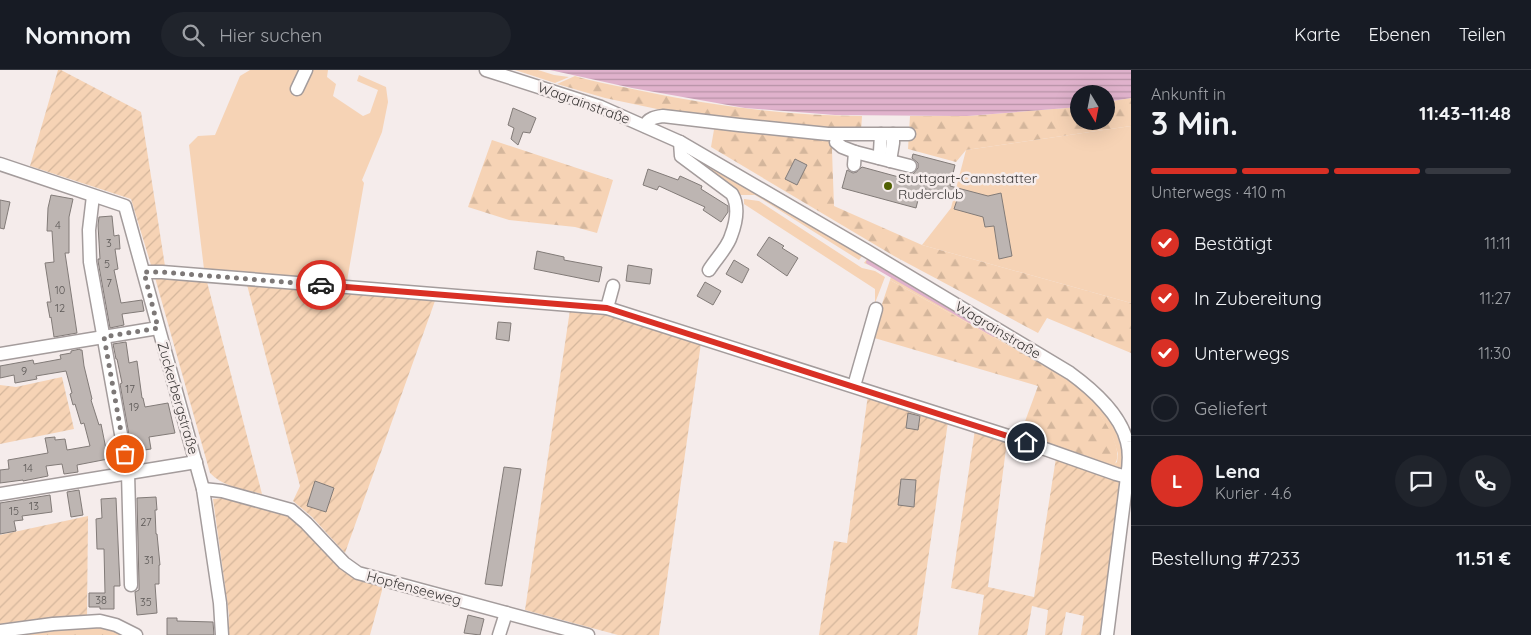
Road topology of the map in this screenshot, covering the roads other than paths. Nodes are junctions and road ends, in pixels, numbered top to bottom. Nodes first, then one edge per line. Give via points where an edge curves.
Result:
1 (306, 70) edge
2 (486, 70) edge
3 (297, 88) dead end
4 (645, 126) junction
5 (887, 134) junction
6 (909, 134) dead end
7 (680, 142) junction
8 (836, 142) dead end
9 (885, 156) junction
10 (911, 163) dead end
11 (0, 164) edge
12 (92, 196) junction
13 (709, 270) dead end
14 (144, 272) junction
15 (613, 286) dead end
16 (607, 308) junction
17 (876, 309) dead end
18 (158, 328) junction
19 (104, 337) junction
20 (0, 354) edge
21 (854, 386) junction
22 (196, 462) junction
23 (128, 473) junction
24 (1128, 477) junction
25 (204, 490) junction
26 (0, 494) edge
27 (131, 585) dead end
28 (506, 613) junction
29 (0, 631) edge
30 (136, 635) edge
31 (222, 635) edge
32 (499, 635) edge
33 (588, 635) edge
34 (1107, 635) edge

1 - 3 street
2 - 4 street, Wagrainstraße via 601,107
4 - 5 street via 654,117 668,116 828,134
4 - 7 street, Wagrainstraße
5 - 6 street
5 - 9 street
7 - 13 street via 681,156 736,200 731,238
7 - 24 street, Wagrainstraße via 1070,373 1088,387 1119,424 1127,442
8 - 9 street via 855,158
9 - 10 street
11 - 12 street, Zuckerbergstraße
12 - 14 street, Zuckerbergstraße via 125,206
12 - 19 street via 90,262
14 - 16 street
14 - 18 street, Zuckerbergstraße
15 - 16 street
16 - 21 street
17 - 21 street
18 - 19 street
18 - 22 street, Zuckerbergstraße
19 - 20 street
19 - 23 street
21 - 24 street
22 - 23 street
22 - 25 street, Zuckerbergstraße
23 - 26 street
23 - 27 street
24 - 34 street, Wagrainstraße
25 - 28 street, Hopfenseeweg via 222,491 291,510 358,573
25 - 31 street, Zuckerbergstraße
28 - 32 street
28 - 33 street, Hopfenseeweg
29 - 30 street via 100,621

